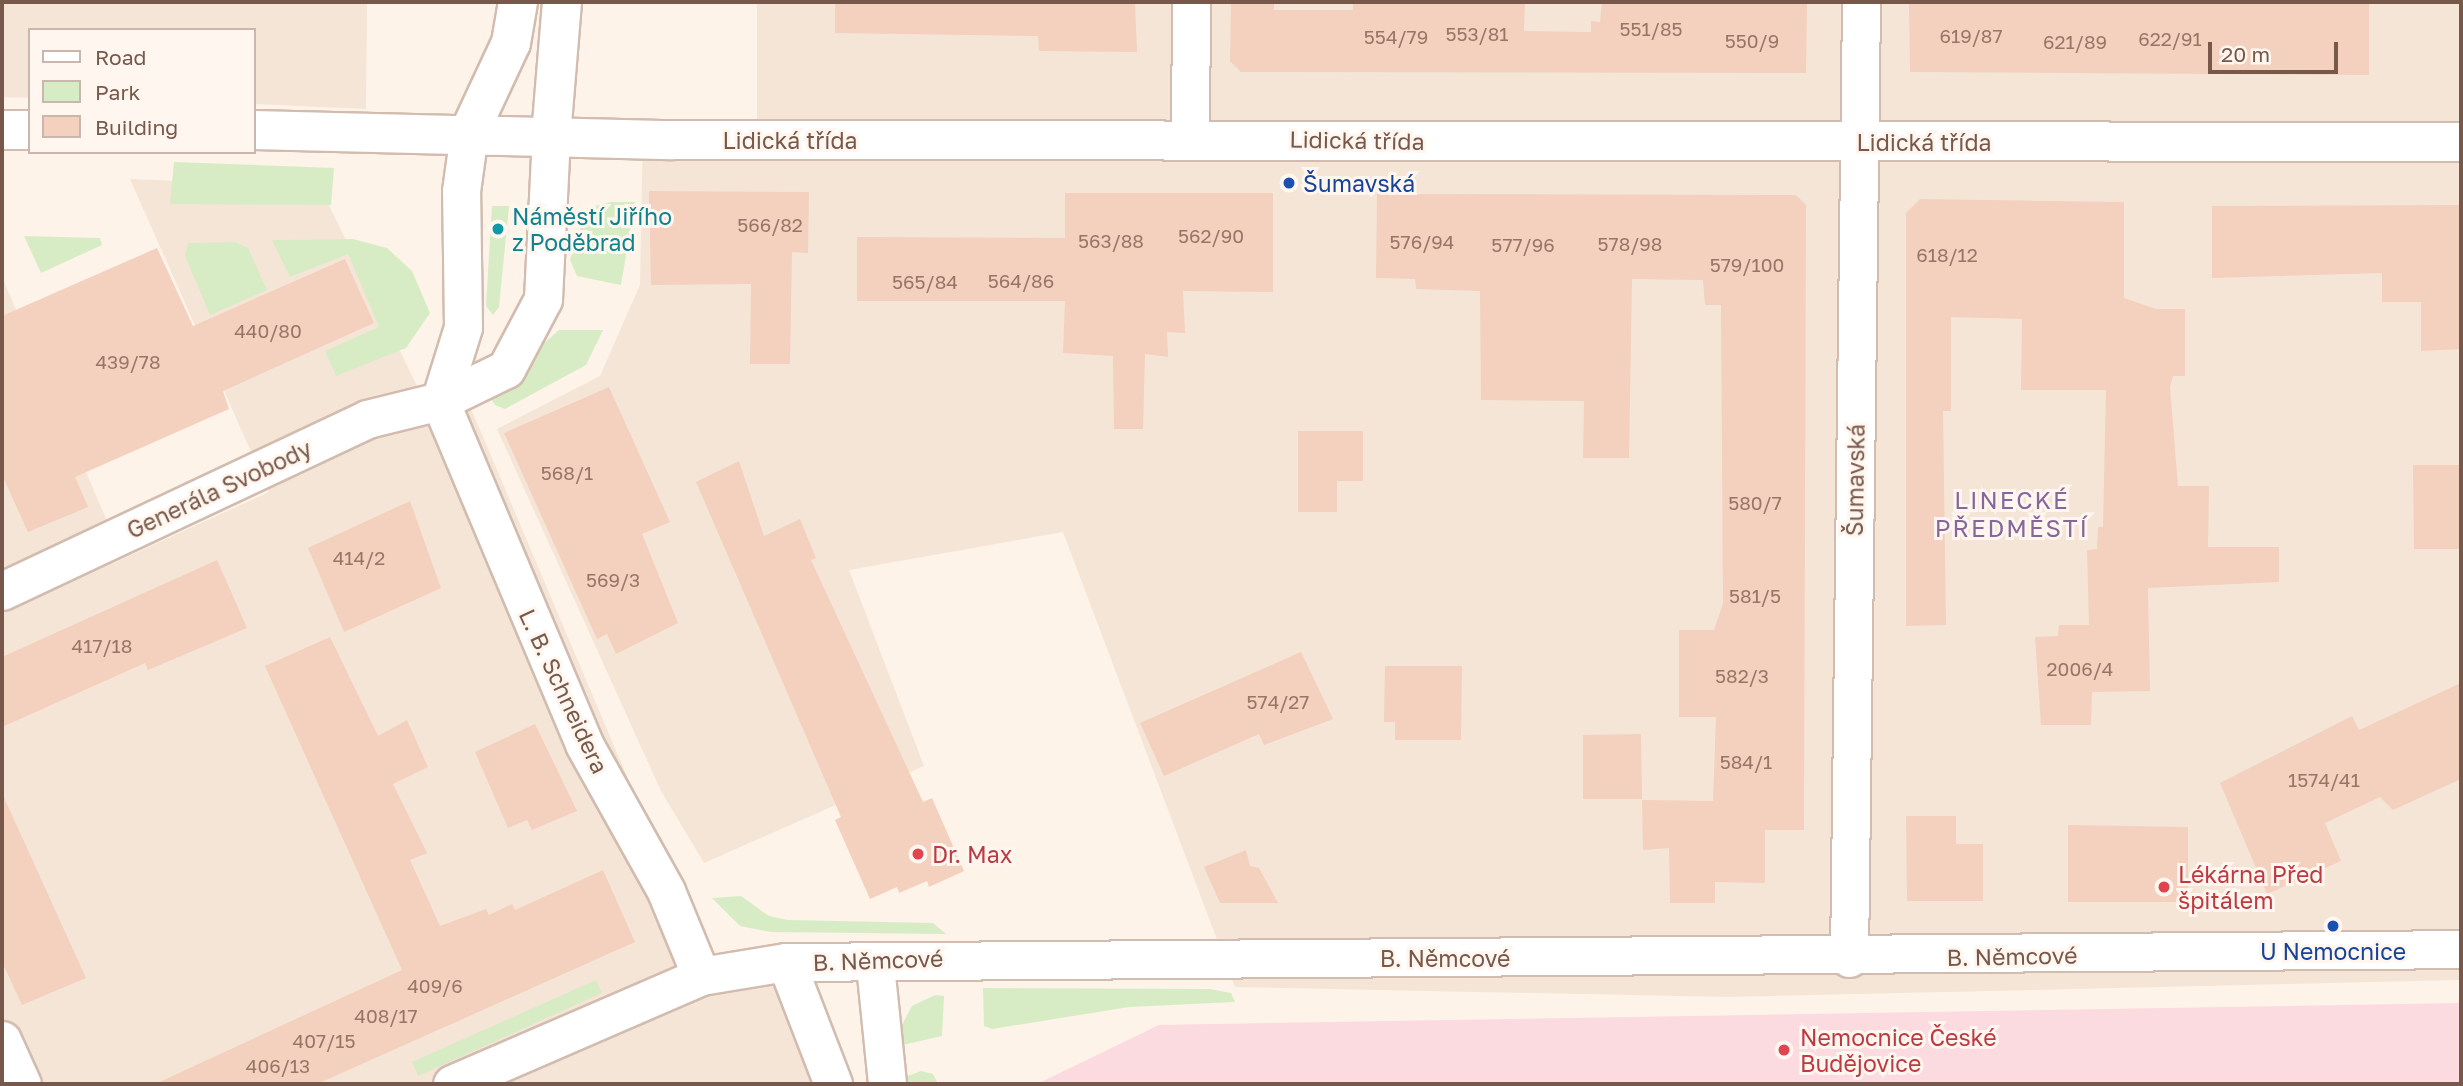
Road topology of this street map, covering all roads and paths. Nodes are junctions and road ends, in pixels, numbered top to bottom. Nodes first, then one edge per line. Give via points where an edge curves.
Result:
1 (518, 2) edge
2 (562, 2) edge
3 (1191, 2) edge
4 (1861, 2) edge
5 (2, 130) edge
6 (28, 130) edge
7 (256, 130) edge
8 (469, 133) junction
9 (551, 136) junction
10 (1190, 140) junction
11 (1858, 142) junction
12 (2461, 142) edge
13 (440, 401) junction
14 (2, 591) edge
15 (2461, 949) edge
16 (1849, 958) junction
17 (786, 962) junction
18 (875, 965) junction
19 (701, 976) junction
20 (2, 1040) edge
21 (22, 1084) edge
22 (452, 1084) edge
23 (833, 1084) edge
24 (887, 1084) edge

1 - 8 street via 511,43
2 - 9 street
3 - 10 street
4 - 11 street, Šumavská
5 - 6 street
7 - 8 street, Lidická třída
8 - 9 street, Lidická třída
8 - 13 street via 461,191 463,327
9 - 10 street, Lidická třída
9 - 13 street, Generála Svobody via 543,299 506,369
10 - 11 street, Lidická třída
11 - 12 street, Lidická třída
11 - 16 street, Šumavská
13 - 14 street, Generála Svobody via 367,419
13 - 19 street, L. B. Schneidera via 584,744 666,891
15 - 16 street, B. Němcové
16 - 18 street, B. Němcové via 1059,956
17 - 18 street, B. Němcové
17 - 19 street, B. Němcové
17 - 23 street
18 - 24 street
19 - 22 street, B. Němcové
20 - 21 street

